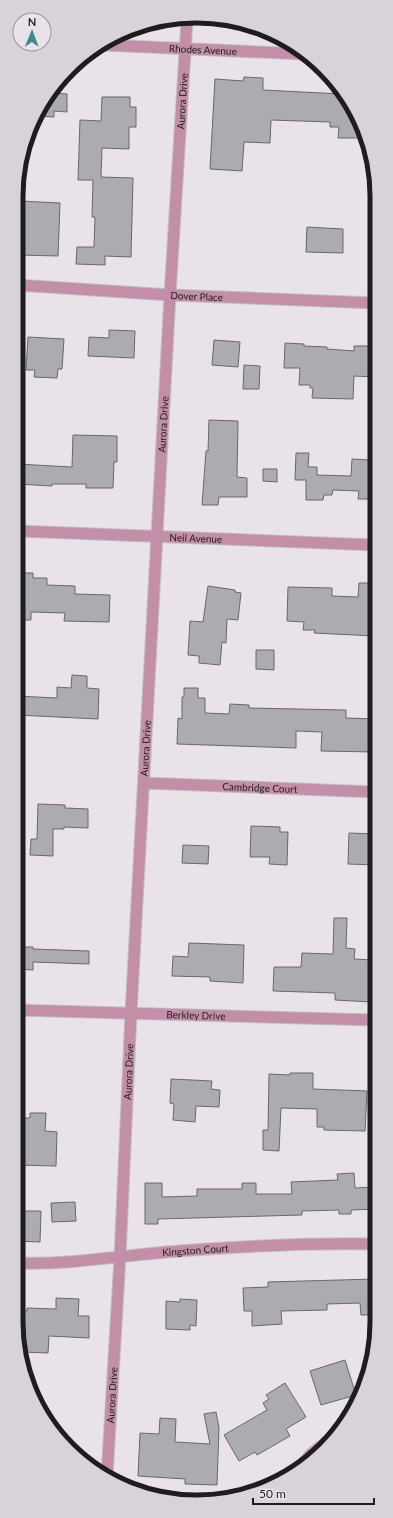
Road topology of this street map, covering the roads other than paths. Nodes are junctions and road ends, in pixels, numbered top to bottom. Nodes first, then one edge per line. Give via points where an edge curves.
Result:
1 (187, 23) edge
2 (111, 45) edge
3 (185, 49) junction
4 (295, 54) edge
5 (23, 285) edge
6 (170, 295) junction
7 (370, 303) edge
8 (23, 531) edge
9 (157, 537) junction
10 (370, 545) edge
11 (144, 783) junction
12 (370, 792) edge
13 (23, 1010) edge
14 (131, 1013) junction
15 (370, 1020) edge
16 (370, 1244) edge
17 (120, 1258) junction
18 (23, 1263) edge
19 (107, 1470) edge

1 - 3 street, Aurora Drive
2 - 3 street, Rhodes Avenue
3 - 4 street, Rhodes Avenue
3 - 6 street, Aurora Drive
5 - 6 street, Dover Place
6 - 7 street, Dover Place
6 - 9 street, Aurora Drive
8 - 9 street, Neil Avenue
9 - 10 street, Neil Avenue
9 - 11 street, Aurora Drive
11 - 12 street, Cambridge Court
11 - 14 street, Aurora Drive
13 - 14 street, Berkley Drive
14 - 15 street, Berkley Drive
14 - 17 street, Aurora Drive
16 - 17 street, Kingston Court via 251,1246
17 - 18 street, Kingston Court
17 - 19 street, Aurora Drive

